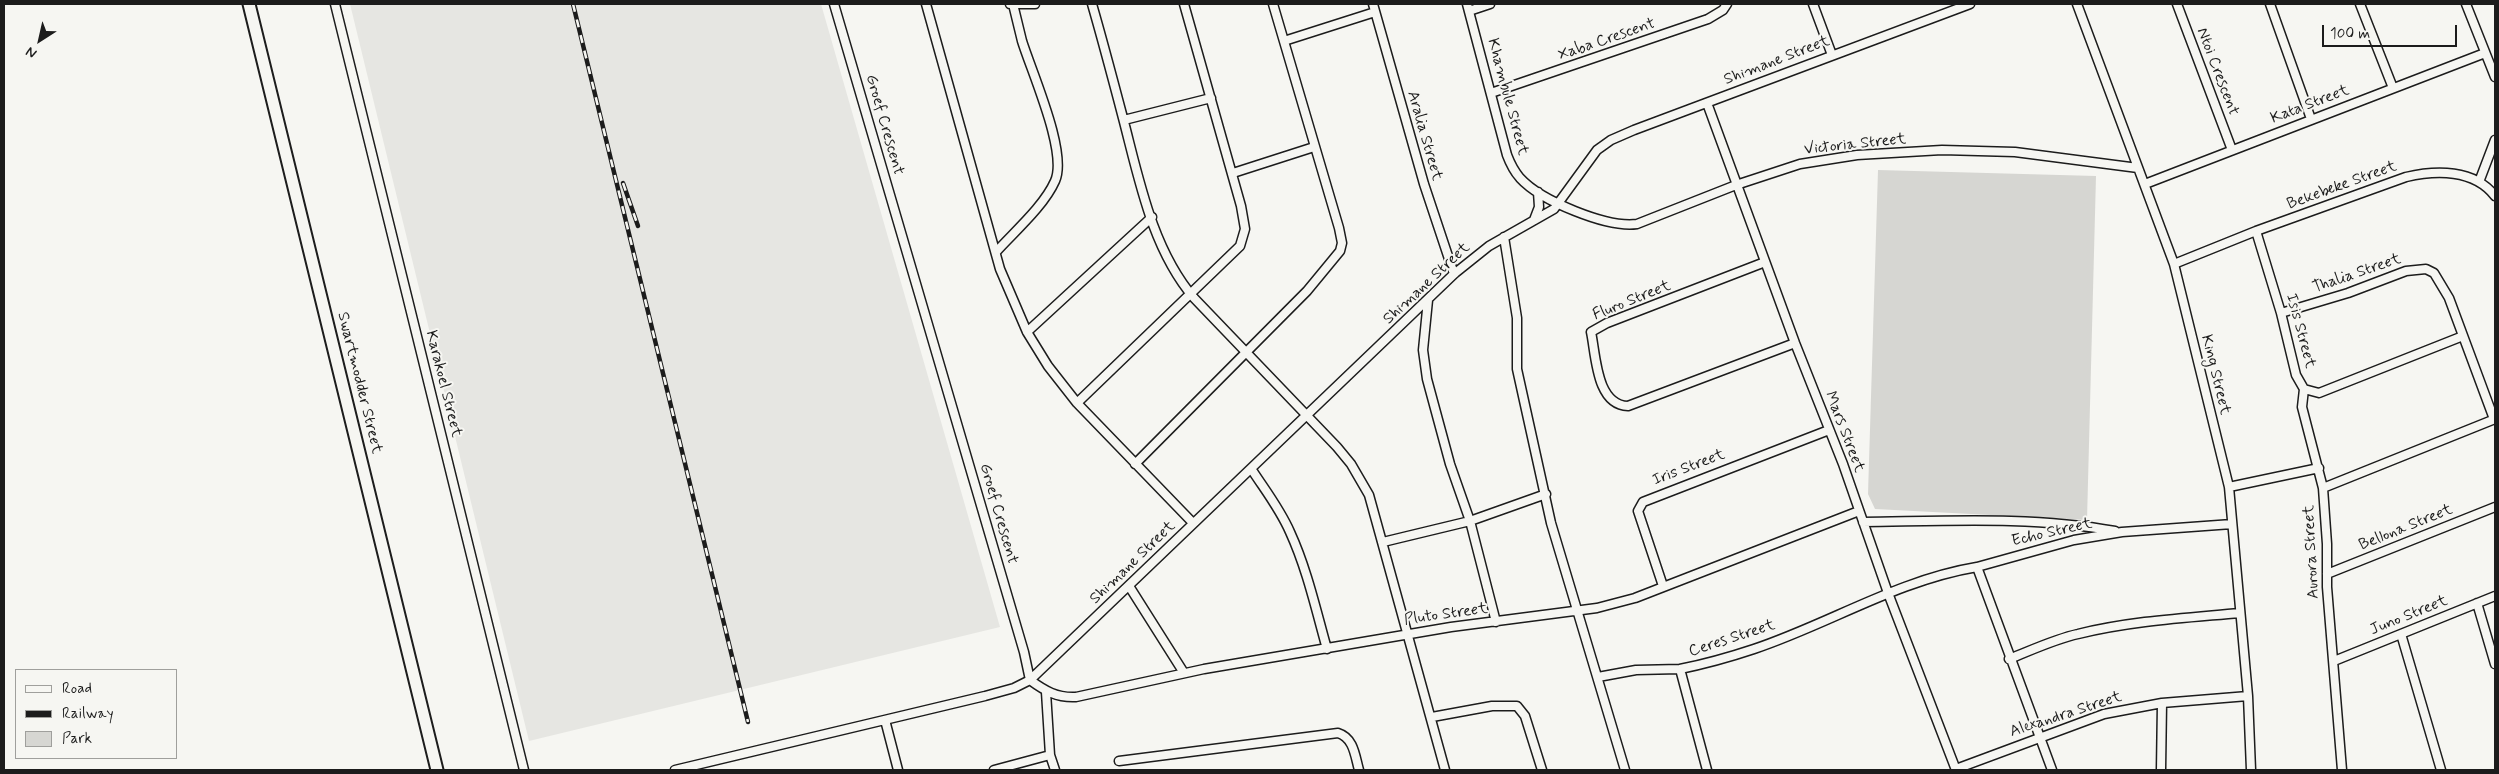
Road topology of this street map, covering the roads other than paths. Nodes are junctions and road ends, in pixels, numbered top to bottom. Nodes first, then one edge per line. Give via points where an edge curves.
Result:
1 (249, 4) edge
2 (335, 4) edge
3 (834, 4) edge
4 (926, 4) edge
5 (1012, 4) edge
6 (1035, 4) edge
7 (1092, 4) edge
8 (1184, 4) edge
9 (1274, 4) edge
10 (1373, 4) edge
11 (1490, 4) edge
12 (1727, 4) edge
13 (1813, 4) edge
14 (1970, 4) edge
15 (2077, 4) edge
16 (2177, 4) edge
17 (2270, 4) edge
18 (2360, 4) edge
19 (2466, 4) edge
20 (1468, 7) edge
21 (1375, 12) junction
22 (1284, 41) junction
23 (2485, 53) junction
24 (1832, 55) junction
25 (2495, 76) edge
26 (2393, 88) junction
27 (1491, 93) junction
28 (1211, 98) junction
29 (1707, 103) junction
30 (2312, 119) junction
31 (1124, 120) junction
32 (2495, 140) edge
33 (1314, 147) junction
34 (2232, 150) junction
35 (2138, 168) junction
36 (1233, 173) junction
37 (2479, 182) junction
38 (2145, 184) junction
39 (1736, 185) junction
40 (1538, 192) junction
41 (2495, 196) edge
42 (1560, 203) junction
43 (1152, 217) junction
44 (1534, 220) junction
45 (2256, 231) junction
46 (1504, 238) junction
47 (996, 252) junction
48 (1766, 262) junction
49 (2174, 264) junction
50 (1454, 274) junction
51 (1190, 293) junction
52 (1428, 300) junction
53 (2281, 313) junction
54 (1027, 332) junction
55 (2463, 336) junction
56 (1795, 343) junction
57 (1248, 352) junction
58 (2304, 388) junction
59 (1077, 403) junction
60 (1308, 415) junction
61 (2495, 419) edge
62 (1829, 430) junction
63 (1135, 464) junction
64 (2319, 468) junction
65 (1252, 470) junction
66 (2228, 488) junction
67 (2323, 488) junction
68 (1546, 494) junction
69 (2495, 507) edge
70 (1859, 511) junction
71 (1470, 521) junction
72 (1863, 522) junction
73 (1194, 523) junction
74 (2232, 524) junction
75 (2122, 532) junction
76 (1383, 542) junction
77 (1977, 567) junction
78 (2327, 574) junction
79 (1129, 586) junction
80 (1663, 586) junction
81 (1888, 593) junction
82 (2495, 596) edge
83 (2476, 603) junction
84 (1578, 610) junction
85 (2239, 612) junction
86 (1496, 622) junction
87 (1408, 634) junction
88 (2401, 634) junction
89 (1327, 649) junction
90 (2009, 658) junction
91 (2334, 661) junction
92 (2495, 664) edge
93 (1680, 669) junction
94 (1184, 673) junction
95 (1598, 677) junction
96 (1030, 680) junction
97 (1046, 692) junction
98 (2248, 696) junction
99 (2162, 703) junction
100 (1432, 717) junction
101 (885, 720) junction
102 (2040, 737) junction
103 (1050, 755) junction
104 (1119, 761) dead end
105 (2161, 769) edge
106 (437, 770) edge
107 (524, 770) edge
108 (675, 770) edge
109 (898, 770) edge
110 (994, 770) edge
111 (1055, 770) edge
112 (1359, 770) edge
113 (1446, 770) edge
114 (1542, 770) edge
115 (1625, 770) edge
116 (1707, 770) edge
117 (1956, 770) edge
118 (2052, 770) edge
119 (2170, 770) edge
120 (2251, 770) edge
121 (2342, 770) edge
122 (2440, 770) edge

1 - 106 main road, Swartmodder Street
2 - 107 street, Karakoel Street
3 - 96 street, Groef Crescent
4 - 47 street
5 - 6 street
5 - 47 street via 1046,110 1056,149 1058,173 1046,195
7 - 31 street
8 - 28 street
9 - 22 street
10 - 21 street, Aralia Street
11 - 20 street
12 - 27 street, Xaba Crescent via 1708,19
13 - 24 street
14 - 24 street, Shimane Street
15 - 35 street, King Street
16 - 34 street, Ntoi Crescent
17 - 30 street
18 - 26 street
19 - 23 street
20 - 27 street, Khambule Street
21 - 22 street
21 - 50 street, Aralia Street via 1424,184
22 - 33 street
23 - 25 street
23 - 26 street, Kata Street
24 - 29 street, Shimane Street
26 - 30 street, Kata Street
27 - 40 street, Khambule Street via 1511,164 1521,180
28 - 31 street
28 - 36 street
29 - 39 street, Mars Street
29 - 42 street, Shimane Street via 1604,144 1590,158
30 - 34 street, Kata Street
31 - 43 street
32 - 37 street
33 - 36 street
33 - 57 street via 1339,228 1340,251 1307,291
34 - 38 street, Kata Street
35 - 38 street, King Street
35 - 39 street, Victoria Street via 2015,152 1942,150 1857,155 1800,164
36 - 51 street via 1245,221 1244,240 1228,260
37 - 41 street
37 - 45 street, Bekebeke Street via 2442,172 2425,172
38 - 49 street, King Street
39 - 42 street, Victoria Street via 1637,224 1624,226 1596,219
39 - 48 street, Mars Street
40 - 42 street, Khambule Street
40 - 44 street via 1539,207
42 - 44 street, Shimane Street
43 - 51 street via 1172,266
43 - 54 street
44 - 46 street, Shimane Street
45 - 49 street, Bekebeke Street
45 - 53 street, Isis Street
46 - 50 street, Shimane Street
46 - 68 street via 1518,318 1518,369
47 - 54 street
48 - 56 street, Mars Street
48 - 56 street, Fluro Street via 1591,332 1602,384 1610,399 1621,406 1628,406
49 - 66 street, King Street
50 - 52 street, Shimane Street
51 - 57 street
51 - 59 street
52 - 60 street, Shimane Street
52 - 71 street via 1423,350 1427,379 1450,464
53 - 55 street, Thalia Street via 2406,271 2426,269 2442,282
53 - 58 street, Isis Street via 2296,375
54 - 59 street
55 - 58 street, Isis Street via 2319,393
55 - 61 street, Thalia Street
56 - 62 street, Mars Street
57 - 60 street
57 - 63 street
58 - 64 street via 2302,407
59 - 63 street
60 - 65 street, Shimane Street
60 - 76 street via 1361,480 1369,495
61 - 67 street, Aurora Street
62 - 70 street, Mars Street
62 - 80 street, Iris Street via 1643,502 1638,511
63 - 73 street
64 - 66 street
64 - 67 street
65 - 73 street, Shimane Street
65 - 89 street via 1290,530 1308,578
66 - 74 street, King Street
67 - 78 street, Aurora Street
68 - 71 street
68 - 84 street via 1551,523
69 - 78 street, Bellona Street
70 - 72 street, Mars Street
70 - 80 street, Pluto Street
71 - 76 street
71 - 86 street
72 - 75 street via 1978,520 2078,524
72 - 81 street, Mars Street
73 - 79 street, Shimane Street
74 - 75 street, Echo Street
74 - 85 street, King Street
75 - 77 street, Echo Street via 2074,540
76 - 87 street
77 - 81 street, Echo Street
77 - 90 street
78 - 91 street, Aurora Street
79 - 94 street
79 - 96 street, Shimane Street
80 - 84 street, Pluto Street via 1613,604
81 - 93 street, Ceres Street via 1755,649
81 - 117 street, Mars Street
82 - 83 street, Juno Street
83 - 88 street, Juno Street
83 - 92 street
84 - 86 street, Pluto Street
84 - 95 street
85 - 90 street via 2099,629 2075,634
85 - 98 street, King Street
86 - 87 street, Pluto Street
87 - 89 street, Pluto Street
87 - 100 street
88 - 91 street, Juno Street
88 - 122 street
89 - 94 street, Pluto Street
90 - 102 street
91 - 121 street, Aurora Street
93 - 95 street via 1636,670
93 - 116 street, Ceres Street
94 - 97 street, Pluto Street via 1076,697
95 - 115 street
96 - 97 street, Pluto Street
96 - 101 street via 1003,692
97 - 103 street
98 - 99 street, Alexandra Street
98 - 120 street, King Street
99 - 102 street, Alexandra Street via 2104,714
99 - 105 street
100 - 113 street
100 - 114 street via 1492,706 1517,706 1525,716
101 - 108 street
101 - 109 street
102 - 117 street, Alexandra Street
102 - 118 street
103 - 110 street
103 - 111 street
104 - 112 street via 1338,733 1352,743
105 - 119 street

